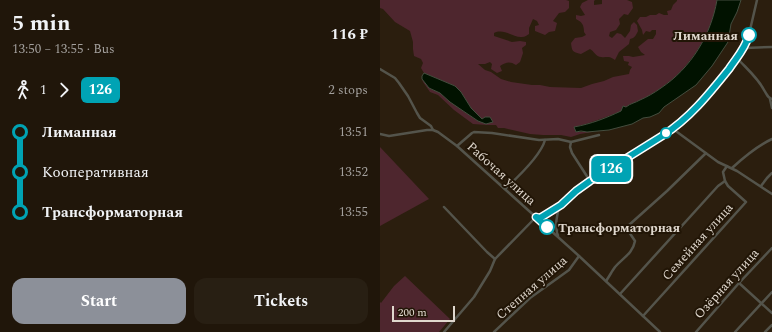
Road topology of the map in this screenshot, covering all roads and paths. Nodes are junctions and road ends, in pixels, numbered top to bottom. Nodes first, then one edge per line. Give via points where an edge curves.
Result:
1 (757, 0) edge
2 (772, 47) edge
3 (744, 48) junction
4 (737, 58) junction
5 (380, 69) edge
6 (771, 99) edge
7 (772, 108) edge
8 (673, 129) junction
9 (433, 130) junction
10 (380, 134) edge
11 (599, 135) dead end
12 (772, 139) edge
13 (545, 140) junction
14 (571, 142) junction
15 (457, 146) junction
16 (706, 153) junction
17 (727, 166) junction
18 (732, 168) junction
19 (772, 173) edge
20 (590, 181) junction
21 (725, 181) junction
22 (760, 186) junction
23 (505, 189) junction
24 (772, 194) edge
25 (561, 205) junction
26 (444, 207) dead end
27 (536, 217) junction
28 (558, 237) junction
29 (772, 248) edge
30 (579, 256) junction
31 (495, 259) junction
32 (606, 281) junction
33 (739, 283) junction
34 (772, 292) edge
35 (620, 294) junction
36 (761, 303) junction
37 (772, 313) edge
38 (643, 316) junction
39 (772, 325) edge
40 (444, 332) edge
41 (494, 332) edge
42 (660, 332) edge
43 (696, 332) edge
44 (735, 332) edge
45 (765, 332) edge

1 - 3 street
2 - 3 street
3 - 4 street
4 - 6 street
4 - 8 street via 705,98
5 - 9 street, Рабочая улица via 395,78 420,118
6 - 7 street
8 - 16 street
8 - 20 street
9 - 10 street via 389,136
9 - 15 street, Рабочая улица
11 - 14 street
12 - 18 street via 763,143
13 - 14 street
13 - 15 street via 474,132
13 - 23 street via 530,164
14 - 20 street via 572,153
15 - 23 street, Рабочая улица
16 - 17 street
16 - 32 street via 629,225 627,229 635,241 634,246
17 - 18 street
17 - 21 street via 723,172
18 - 22 street
19 - 22 street
20 - 25 street
21 - 35 street
21 - 38 street, Семейная улица via 746,202
22 - 24 street
23 - 27 street, Рабочая улица
25 - 27 street via 540,218
25 - 28 street via 556,226
26 - 31 street
27 - 28 street, Рабочая улица
27 - 31 street
28 - 30 street, Рабочая улица
29 - 33 street, Озёрная улица
30 - 32 street, Рабочая улица
30 - 41 street, Степная улица via 569,270 530,298
31 - 40 street via 474,297
32 - 35 street, Рабочая улица
33 - 36 street
33 - 43 street, Озёрная улица
34 - 36 street
35 - 38 street, Рабочая улица
36 - 37 street
36 - 44 street
38 - 42 street, Рабочая улица
39 - 45 street

